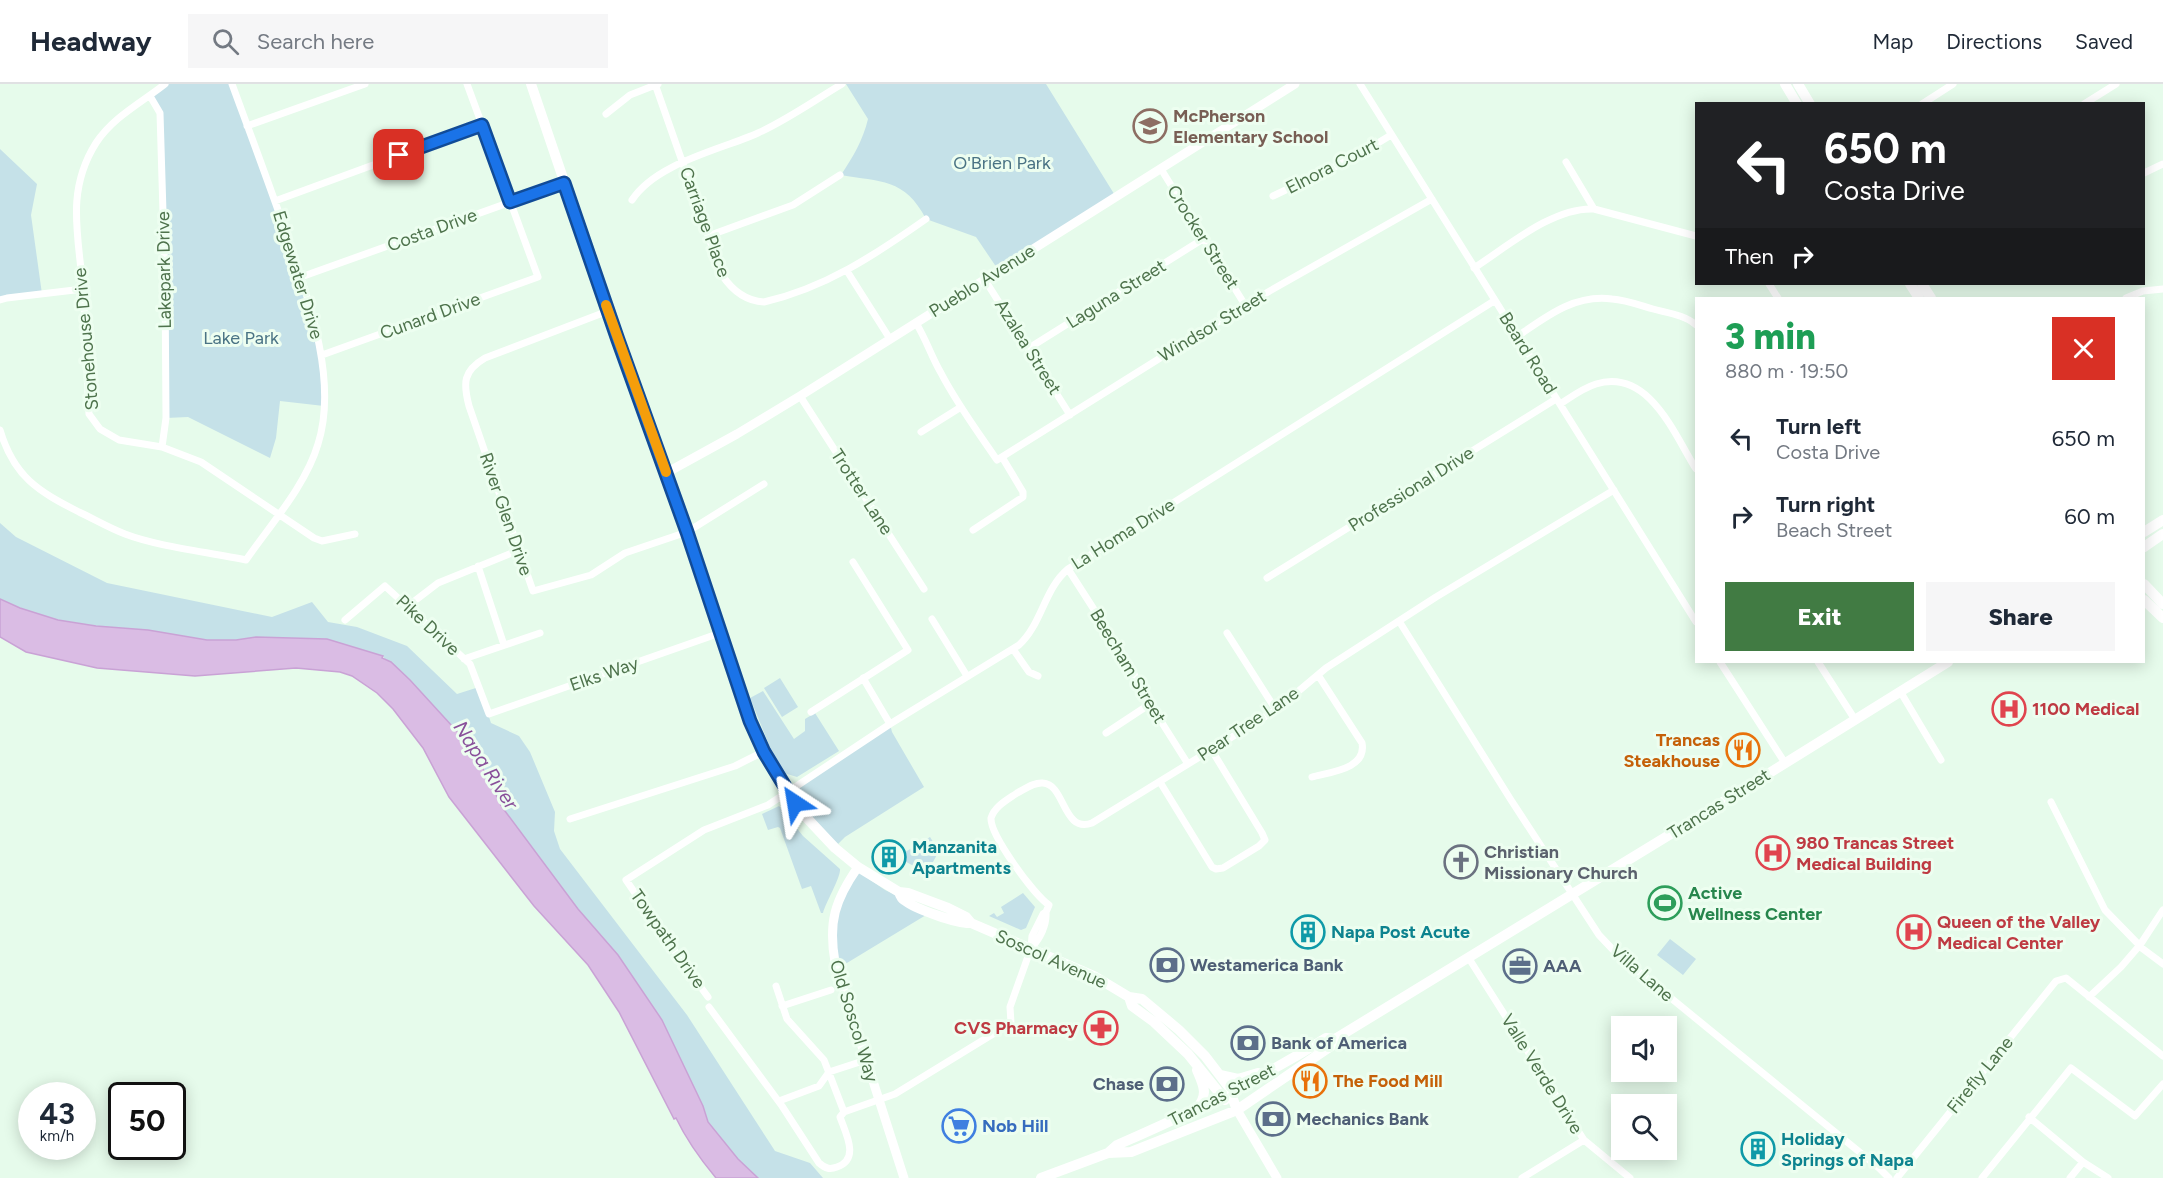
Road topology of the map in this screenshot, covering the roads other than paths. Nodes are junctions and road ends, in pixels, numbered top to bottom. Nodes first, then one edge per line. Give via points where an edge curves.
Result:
1 (165, 84) edge
2 (232, 84) edge
3 (365, 84) edge
4 (467, 84) edge
5 (531, 84) edge
6 (656, 84) edge
7 (842, 84) edge
8 (1360, 84) edge
9 (1785, 84) edge
10 (1798, 84) edge
11 (1953, 84) edge
12 (2116, 84) edge
13 (1290, 85) edge
14 (150, 96) junction
15 (1796, 102) edge
16 (1809, 102) edge
17 (1925, 102) edge
18 (2087, 102) edge
19 (606, 114) dead end
20 (482, 125) junction
21 (248, 126) junction
22 (1391, 135) junction
23 (683, 161) junction
24 (1566, 162) dead end
25 (2163, 164) edge
26 (1161, 169) junction
27 (2145, 173) edge
28 (840, 175) dead end
29 (564, 183) junction
30 (1273, 196) dead end
31 (1432, 199) junction
32 (632, 200) dead end
33 (274, 201) junction
34 (510, 202) junction
35 (1594, 209) junction
36 (926, 219) dead end
37 (708, 236) junction
38 (1695, 236) edge
39 (1203, 239) junction
40 (1474, 268) junction
41 (848, 271) junction
42 (301, 277) junction
43 (985, 280) junction
44 (83, 289) junction
45 (2163, 289) edge
46 (2128, 297) edge
47 (0, 300) edge
48 (1494, 301) junction
49 (1245, 304) junction
50 (608, 311) junction
51 (916, 323) junction
52 (1695, 324) edge
53 (1518, 336) junction
54 (890, 339) junction
55 (1029, 348) junction
56 (322, 355) junction
57 (800, 396) junction
58 (1558, 402) junction
59 (961, 407) junction
60 (1070, 415) junction
61 (0, 430) edge
62 (921, 432) dead end
63 (162, 447) junction
64 (1000, 459) junction
65 (1695, 467) edge
66 (666, 473) junction
67 (764, 484) dead end
68 (1614, 490) junction
69 (278, 513) junction
70 (2163, 520) edge
71 (2147, 529) edge
72 (973, 530) dead end
73 (687, 532) junction
74 (355, 534) dead end
75 (2163, 534) edge
76 (2146, 547) edge
77 (519, 550) junction
78 (853, 562) dead end
79 (478, 566) junction
80 (1068, 568) junction
81 (1267, 578) dead end
82 (2145, 585) edge
83 (924, 589) dead end
84 (2145, 601) edge
85 (2163, 604) edge
86 (408, 606) junction
87 (2163, 618) edge
88 (932, 619) dead end
89 (345, 620) dead end
90 (1695, 620) edge
91 (1399, 621) junction
92 (540, 633) dead end
93 (720, 633) junction
94 (1227, 633) dead end
95 (504, 645) junction
96 (1012, 649) junction
97 (464, 659) junction
98 (1721, 663) edge
99 (1819, 663) edge
100 (1946, 663) edge
101 (1318, 675) junction
102 (967, 676) junction
103 (1038, 676) dead end
104 (863, 678) junction
105 (1900, 690) junction
106 (1150, 704) junction
107 (1276, 710) junction
108 (811, 712) dead end
109 (489, 714) joint
110 (1854, 718) junction
111 (890, 724) junction
112 (1106, 733) dead end
113 (1212, 749) junction
114 (764, 752) junction
115 (1941, 760) dead end
116 (1785, 763) junction
117 (1188, 764) junction
118 (1312, 777) dead end
119 (1160, 782) junction
120 (784, 793) junction
121 (2051, 802) dead end
122 (570, 819) dead end
123 (858, 867) junction
124 (1572, 894) junction
125 (2163, 910) edge
126 (2139, 945) junction
127 (1031, 948) junction
128 (1468, 957) junction
129 (2163, 964) edge
130 (776, 986) dead end
131 (831, 990) dead end
132 (708, 997) dead end
133 (1129, 997) junction
134 (2089, 997) junction
135 (782, 1006) junction
136 (709, 1007) dead end
137 (1141, 1012) junction
138 (1180, 1031) junction
139 (1335, 1039) junction
140 (2163, 1056) edge
141 (1192, 1059) junction
142 (866, 1060) junction
143 (1289, 1061) junction
144 (830, 1072) junction
145 (1220, 1075) junction
146 (2163, 1084) edge
147 (1227, 1095) junction
148 (879, 1100) junction
149 (779, 1101) junction
150 (1237, 1110) junction
151 (844, 1112) junction
152 (1184, 1116) junction
153 (2030, 1118) junction
154 (1584, 1140) junction
155 (1108, 1153) junction
156 (2084, 1162) junction
157 (1054, 1173) edge
158 (904, 1178) edge
159 (1041, 1178) edge
160 (1277, 1178) edge
161 (1522, 1178) edge
162 (1630, 1178) edge
163 (1889, 1178) edge
164 (1897, 1178) edge
165 (1982, 1178) edge
166 (2070, 1178) edge
167 (2108, 1178) edge

1 - 14 street, Stonehouse Drive
2 - 21 street, Edgewater Drive
3 - 21 street
4 - 20 street
5 - 29 main road, Soscol Avenue
6 - 19 street via 630,95
6 - 23 street, Carriage Place
7 - 23 street via 759,133
8 - 22 street, Beard Road
9 - 15 main road
10 - 16 main road
11 - 17 street
12 - 18 street
13 - 26 street, Pueblo Avenue
14 - 44 street, Stonehouse Drive via 112,124 86,163 78,187 75,218
14 - 63 street, Lakepark Drive via 161,125 166,407
20 - 33 street
20 - 34 street
21 - 33 street, Edgewater Drive
22 - 30 street, Elnora Court
22 - 31 street, Beard Road
23 - 32 street via 640,188
23 - 37 street, Carriage Place
24 - 35 street
25 - 27 street
26 - 39 street, Crocker Street
26 - 43 street, Pueblo Avenue
28 - 37 street via 793,205
29 - 34 street, Costa Drive
29 - 50 main road, Soscol Avenue
31 - 40 street, Beard Road
31 - 49 street, Windsor Street
33 - 42 street, Edgewater Drive
34 - 42 street, Costa Drive
34 - 56 street, Cunard Drive via 538,277
35 - 38 street
35 - 40 street via 1560,214
36 - 41 street, Carriage Place
37 - 41 street, Carriage Place via 727,283 754,302 773,300
39 - 49 street, Crocker Street
39 - 55 street, Laguna Street
40 - 48 street, Beard Road
41 - 54 street
42 - 56 street, Edgewater Drive
43 - 51 street, Pueblo Avenue
43 - 55 street, Azalea Street
44 - 47 street
44 - 63 street, Stonehouse Drive via 89,414 100,429 119,440
45 - 46 street
48 - 53 street, Beard Road
48 - 80 street, La Homa Drive
49 - 60 street, Windsor Street
50 - 66 main road, Soscol Avenue
50 - 77 street, River Glen Drive via 485,358 467,375 469,406
51 - 54 street, Pueblo Avenue
51 - 59 street
52 - 53 street via 1685,318 1599,298 1564,306
53 - 58 street, Beard Road
54 - 57 street, Pueblo Avenue
55 - 60 street, Azalea Street
56 - 69 street, Edgewater Drive via 324,414 319,444 307,473
57 - 66 street, Pueblo Avenue
57 - 83 street, Trotter Lane
58 - 65 street, Professional Drive via 1595,384 1621,383 1639,389 1656,404
58 - 68 street, Beard Road
58 - 81 street, Professional Drive
59 - 62 street
59 - 64 street
60 - 64 street, Windsor Street
61 - 69 street, Edgewater Drive via 10,458 32,484 50,497 148,541 246,560
63 - 69 street, Stonehouse Drive via 201,462
64 - 72 street via 1023,497
66 - 73 main road, Soscol Avenue
67 - 73 street, River Glen Drive
68 - 90 street, Beard Road
68 - 91 street, Pear Tree Lane
69 - 74 street, Stonehouse Drive via 322,541
70 - 71 main road
73 - 77 street, River Glen Drive via 625,553 591,575 533,591
73 - 93 main road, Soscol Avenue
75 - 76 main road
77 - 79 street
78 - 104 street via 908,650
79 - 86 street via 438,583
79 - 95 street
80 - 96 street, La Homa Drive via 1051,587 1030,633
80 - 106 street, Beecham Street via 1131,666
82 - 85 main road
84 - 87 main road
86 - 89 street, Pike Drive via 385,586
86 - 97 street, Pike Drive
88 - 102 street
91 - 101 street, Pear Tree Lane
91 - 124 street, Villa Lane
92 - 95 street
93 - 109 street, Elks Way
93 - 114 main road, Soscol Avenue
94 - 107 street
95 - 97 street
96 - 102 street, La Homa Drive
96 - 103 street via 1029,672
97 - 109 street, Pike Drive via 472,669
98 - 116 street
99 - 110 street
100 - 105 main road, Trancas Street
101 - 107 street, Pear Tree Lane
101 - 118 street via 1362,743 1363,751 1349,766
102 - 111 street, La Homa Drive
104 - 108 street
104 - 111 street
105 - 110 main road, Trancas Street
105 - 115 street
106 - 112 street
106 - 117 street, Beecham Street
107 - 113 street, Pear Tree Lane
110 - 116 main road, Trancas Street
111 - 120 street, La Homa Drive
113 - 117 street, Pear Tree Lane
113 - 119 street via 1262,833 1264,840 1259,846 1223,868 1212,867
114 - 120 main road, Soscol Avenue
114 - 122 street via 735,766
116 - 124 main road, Trancas Street
117 - 119 street, Pear Tree Lane
119 - 127 street, Pear Tree Lane via 1085,826 1072,819 1046,782 1027,787 998,806 991,818 993,831 1033,891 1049,905 1038,941
120 - 123 main road, Soscol Avenue
120 - 132 street, Towpath Drive via 768,804 704,830 626,880
121 - 126 street via 2106,910
123 - 127 main road, Soscol Avenue via 899,892 903,900
123 - 142 street, Old Soscol Way via 839,898 831,940
124 - 128 main road, Trancas Street
124 - 163 street, Villa Lane via 1617,954
125 - 126 street
126 - 129 street
126 - 134 street
127 - 133 main road, Soscol Avenue via 1101,979
127 - 148 street, Pear Tree Lane via 1010,1007 1011,1023
128 - 139 main road, Trancas Street
128 - 154 street, Valle Verde Drive
130 - 135 street
131 - 135 street
133 - 137 main road, Soscol Avenue via 1132,1006
133 - 138 main road, Soscol Avenue via 1142,999
134 - 140 street
134 - 164 street, Firefly Lane via 2066,978 2056,981
135 - 144 street via 787,1019
136 - 149 street, Towpath Drive
137 - 138 main road via 1150,1012 1176,1034
137 - 141 main road, Soscol Avenue
138 - 145 main road, Soscol Avenue
139 - 143 main road, Trancas Street via 1326,1038
139 - 150 main road, Trancas Street via 1331,1046
141 - 147 main road, Soscol Avenue
141 - 152 main road via 1204,1095 1198,1107
142 - 144 street
142 - 148 street, Old Soscol Way
143 - 145 main road via 1242,1078
143 - 147 main road, Trancas Street
144 - 149 street via 819,1086
144 - 151 street
145 - 147 main road, Soscol Avenue
146 - 153 street via 2135,1116 2071,1068
147 - 150 main road, Soscol Avenue
147 - 152 main road, Trancas Street
148 - 151 street
148 - 158 street, Old Soscol Way
149 - 151 street, Towpath Drive via 825,1168 847,1162 851,1152 840,1117
150 - 155 main road, Trancas Street via 1131,1152
150 - 160 street
152 - 155 main road, Trancas Street via 1117,1145
153 - 156 street
153 - 165 street
154 - 161 street
154 - 162 street, Valle Verde Drive
155 - 157 main road, Trancas Street
156 - 166 street
156 - 167 street
157 - 159 main road, Trancas Street

